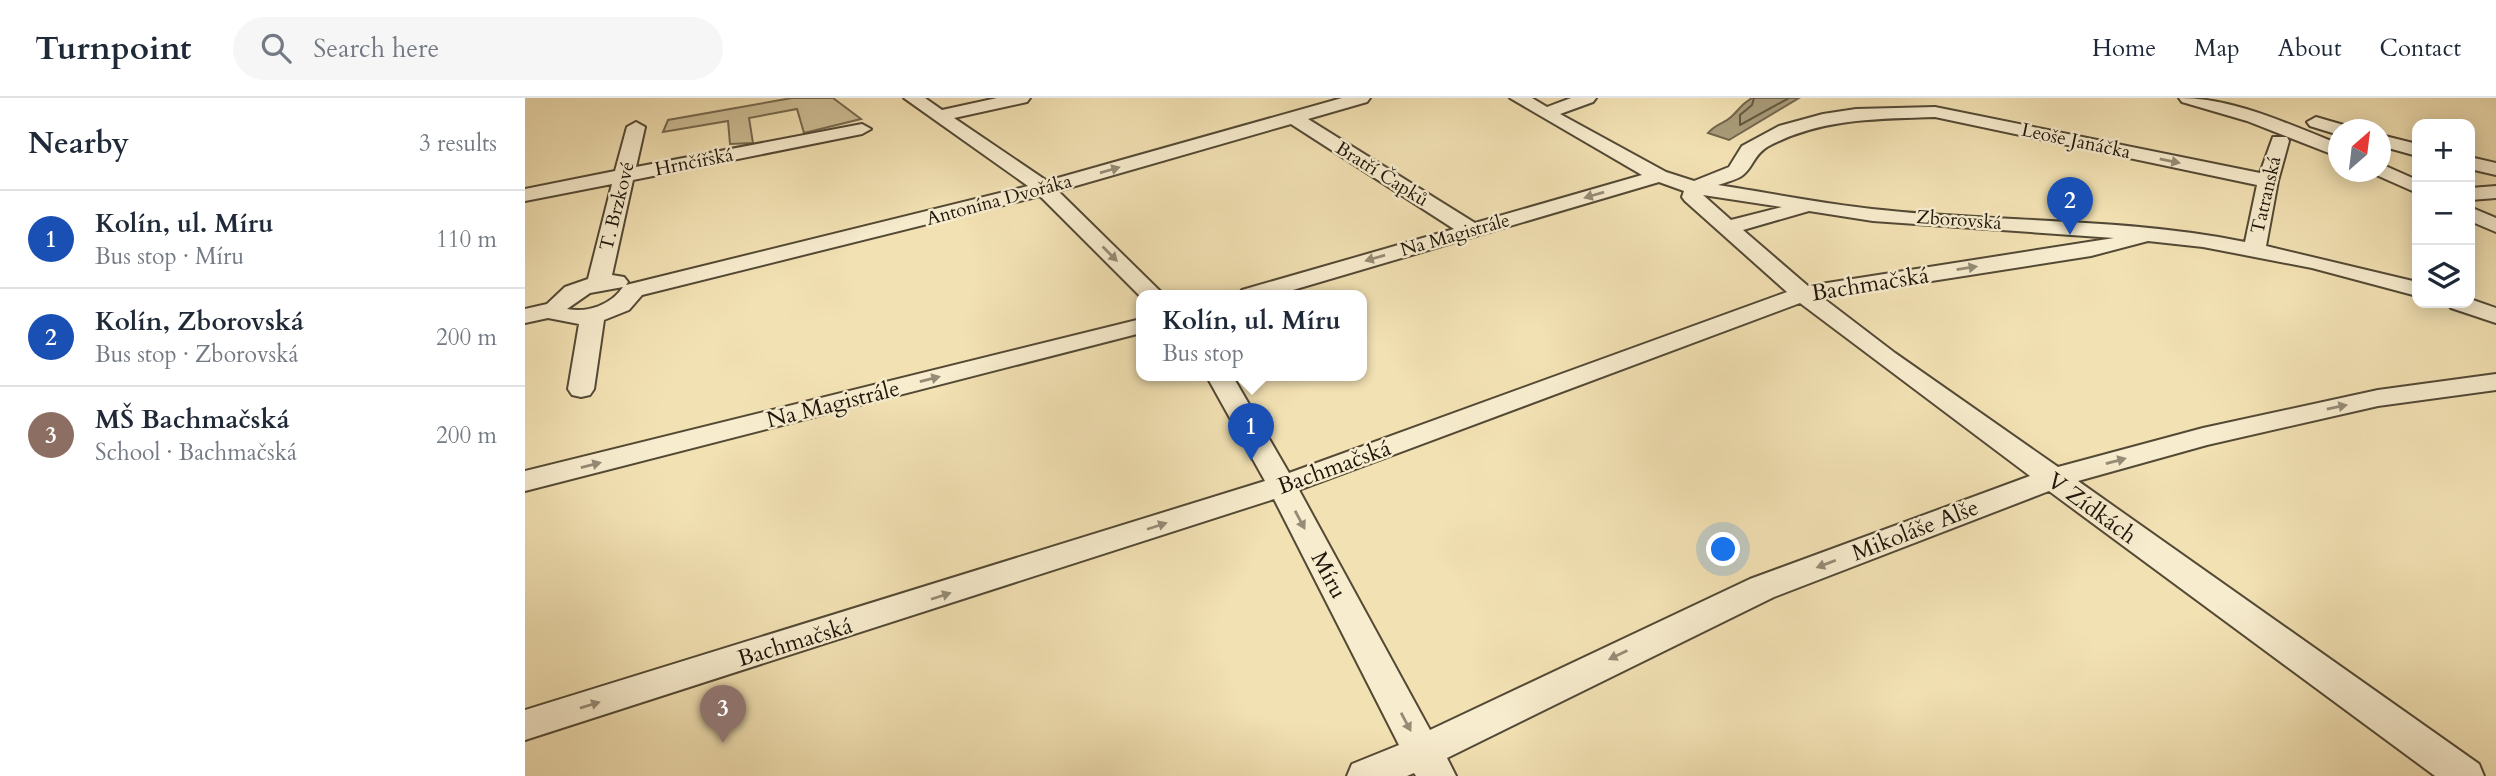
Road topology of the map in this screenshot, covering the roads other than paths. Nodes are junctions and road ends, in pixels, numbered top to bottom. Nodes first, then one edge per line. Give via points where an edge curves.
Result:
1 (913, 98) edge
2 (1021, 98) edge
3 (1361, 98) edge
4 (1519, 98) edge
5 (1587, 98) edge
6 (1900, 98) edge
7 (1915, 98) edge
8 (2215, 98) edge
9 (2190, 99) edge
10 (2236, 101) edge
11 (1558, 106) edge
12 (1885, 111) junction
13 (1935, 112) junction
14 (940, 116) junction
15 (1293, 117) junction
16 (2253, 117) junction
17 (2316, 122) dead end
18 (2328, 126) edge
19 (636, 127) dead end
20 (862, 129) dead end
21 (2328, 137) edge
22 (2280, 141) dead end
23 (2391, 144) edge
24 (2328, 147) edge
25 (2412, 149) edge
26 (2391, 163) edge
27 (2475, 164) edge
28 (2496, 169) edge
29 (1736, 171) junction
30 (2412, 173) edge
31 (2391, 175) edge
32 (625, 176) junction
33 (1659, 176) junction
34 (2268, 181) junction
35 (2412, 185) edge
36 (1044, 188) junction
37 (1695, 188) junction
38 (2496, 192) edge
39 (525, 195) edge
40 (2475, 196) edge
41 (2475, 200) edge
42 (1804, 206) junction
43 (2496, 212) edge
44 (2475, 216) edge
45 (2496, 226) edge
46 (1729, 227) junction
47 (1471, 230) junction
48 (2147, 234) junction
49 (2255, 249) junction
50 (598, 284) junction
51 (2412, 288) edge
52 (633, 290) junction
53 (1146, 290) edge
54 (1267, 290) edge
55 (1803, 294) junction
56 (2473, 308) edge
57 (555, 309) junction
58 (593, 315) junction
59 (525, 316) edge
60 (2496, 316) edge
61 (1136, 327) edge
62 (1222, 381) edge
63 (2496, 382) edge
64 (580, 388) dead end
65 (2050, 479) junction
66 (525, 481) edge
67 (1282, 486) junction
68 (525, 725) edge
69 (1429, 764) edge
70 (1366, 776) edge
71 (2465, 776) edge

1 - 14 street
2 - 14 street
3 - 15 street, Antonína Dvořáka
4 - 11 street, Zborovská
5 - 11 street
6 - 12 street
7 - 13 street
8 - 10 street
9 - 10 street
9 - 16 street
10 - 16 street
10 - 21 street
11 - 33 street, Zborovská
12 - 13 street, Leoše Janáčka
12 - 29 street, Leoše Janáčka via 1823,119 1786,130 1749,150
13 -> 34 street, Leoše Janáčka
14 - 36 street
36 -> 15 street, Antonína Dvořáka
15 - 47 street, Bratří Čapků
16 - 24 street
17 - 18 street
19 - 32 street, T. Brzkové
20 - 32 street, Hrnčířská
22 - 34 street, Tatranská
23 - 25 street
26 - 30 street
27 - 28 street
29 - 37 street, Leoše Janáčka
29 - 42 street via 1763,190
31 - 35 street
32 - 39 street, Hrnčířská
32 - 50 street, T. Brzkové
33 - 37 street, Zborovská
33 -> 47 street, Na Magistrále
34 - 49 street, Tatranská
36 - 52 street, Antonína Dvořáka
36 -> 53 street
37 - 42 street, Zborovská
37 - 46 street, V Zídkách via 1692,197
38 - 40 street
41 - 43 street
42 - 46 street via 1790,214
42 - 48 street, Zborovská
44 - 45 street
46 - 55 street, V Zídkách
47 -> 54 street, Na Magistrále
48 - 49 street, Zborovská
55 -> 48 street, Bachmačská via 2091,248
49 - 51 street, Zborovská
50 - 52 street via 627,284
50 - 57 street via 568,295
52 - 58 street via 622,303
55 - 65 street, V Zídkách
55 - 67 street, Bachmačská
56 - 60 street
57 - 58 street via 570,317
57 - 59 street
58 - 64 street
66 -> 61 street, Na Magistrále
62 - 67 street, Míru
65 -> 63 street, Mikoláše Alše via 2203,437 2378,398
65 -> 69 street, Mikoláše Alše via 1762,588
65 - 71 street, V Zídkách
68 -> 67 street, Bachmačská
67 -> 69 street, Míru
69 - 70 street, Mikoláše Alše

